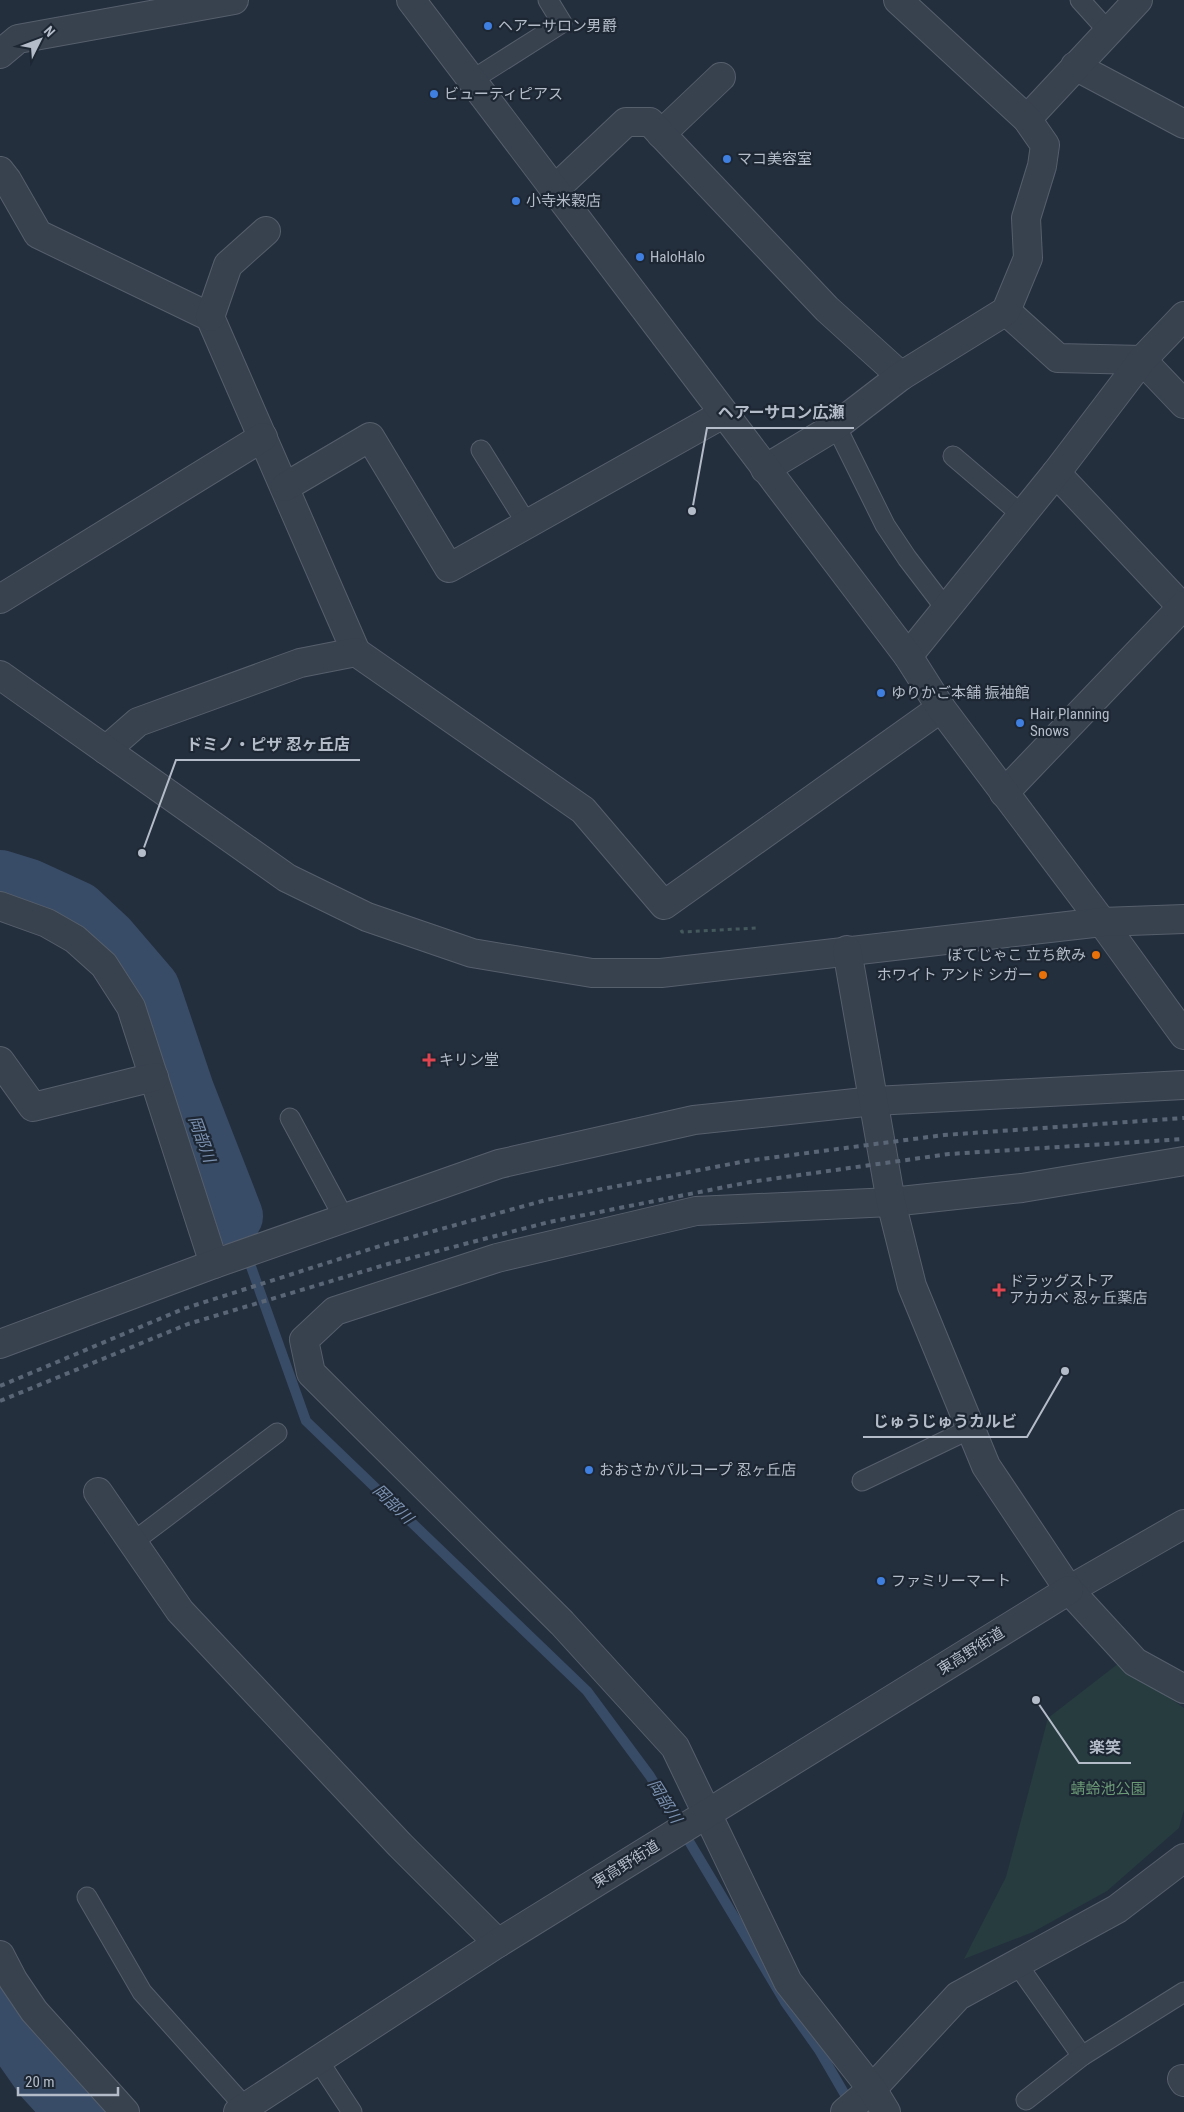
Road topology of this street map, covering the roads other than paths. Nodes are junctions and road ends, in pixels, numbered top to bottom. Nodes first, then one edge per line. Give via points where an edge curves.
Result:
1 (234, 0) edge
2 (411, 0) edge
3 (548, 0) edge
4 (898, 0) edge
5 (1080, 0) edge
6 (1138, 0) edge
7 (1108, 31) junction
8 (0, 54) edge
9 (1075, 66) junction
10 (721, 78) dead end
11 (472, 80) junction
12 (1027, 119) junction
13 (1184, 124) edge
14 (662, 134) junction
15 (0, 171) edge
16 (554, 190) junction
17 (266, 231) dead end
18 (1006, 311) junction
19 (1184, 316) edge
20 (210, 317) junction
21 (1142, 360) junction
22 (901, 376) junction
23 (1184, 404) edge
24 (723, 414) junction
25 (836, 426) junction
26 (262, 437) junction
27 (482, 450) dead end
28 (953, 456) dead end
29 (765, 469) junction
30 (1056, 473) junction
31 (285, 487) junction
32 (1022, 515) junction
33 (527, 524) junction
34 (0, 599) edge
35 (1183, 606) edge
36 (946, 609) junction
37 (356, 652) junction
38 (908, 656) junction
39 (0, 675) edge
40 (941, 708) junction
41 (106, 750) junction
42 (1004, 793) junction
43 (0, 906) edge
44 (1184, 919) edge
45 (1102, 922) junction
46 (847, 950) junction
47 (1184, 1034) edge
48 (0, 1061) edge
49 (154, 1077) junction
50 (1184, 1084) edge
51 (874, 1101) junction
52 (290, 1118) dead end
53 (1184, 1161) edge
54 (891, 1202) junction
55 (344, 1218) junction
56 (221, 1262) junction
57 (0, 1344) edge
58 (970, 1429) junction
59 (277, 1433) dead end
60 (862, 1481) dead end
61 (98, 1492) dead end
62 (1184, 1524) edge
63 (133, 1542) junction
64 (1069, 1590) junction
65 (1184, 1689) edge
66 (700, 1818) junction
67 (1184, 1858) edge
68 (87, 1897) dead end
69 (498, 1943) junction
70 (0, 1955) edge
71 (1017, 1964) junction
72 (1184, 1992) edge
73 (1082, 2056) junction
74 (318, 2060) junction
75 (1026, 2100) dead end
76 (866, 2103) edge
77 (242, 2110) edge
78 (125, 2112) edge
79 (352, 2112) edge

1 - 8 street via 18,39
2 - 11 street
3 - 11 lane via 562,23
4 - 12 street
5 - 7 lane
6 - 7 street
7 - 9 street
9 - 12 street
9 - 13 street
10 - 14 street
11 - 16 street
12 - 18 street via 1045,145 1026,218 1028,258
14 - 16 street via 650,122 626,122
14 - 22 street via 827,309
15 - 20 street via 38,234
16 - 24 street
17 - 20 street via 228,265
18 - 21 street via 1058,358
18 - 22 street
19 - 21 street
20 - 26 street
21 - 23 street
21 - 30 street
22 - 25 street
24 - 29 street
24 - 33 street
25 - 29 street
25 - 36 lane via 885,525
26 - 31 street
26 - 34 street
27 - 33 lane
28 - 32 lane
29 - 38 street
30 - 32 street
30 - 35 street
31 - 33 street via 370,437 449,568
31 - 37 street
32 - 36 street
35 - 42 street
36 - 38 street
37 - 40 street via 583,810 664,905
37 - 41 street via 300,664 138,722
38 - 40 street
39 - 41 street
40 - 42 street
41 - 46 street via 287,878 367,916 472,953 592,973 661,972
42 - 45 street
43 - 49 street via 47,922 75,939 104,966 131,1007
44 - 45 street
45 - 46 street
45 - 47 street
46 - 51 street
48 - 49 street via 33,1106
49 - 56 street
50 - 51 street
51 - 54 street
51 - 55 street via 694,1120 499,1164
52 - 55 lane
53 - 54 street via 1022,1188
54 - 58 street via 912,1286
54 - 66 street via 696,1212 516,1254 334,1311 304,1340 312,1373 562,1623 675,1747
55 - 56 street
56 - 57 street
58 - 60 lane
58 - 64 street via 986,1466
59 - 63 lane
61 - 63 street
62 - 64 street, 東高野街道
63 - 69 street via 180,1611
64 - 65 street via 1135,1662
64 - 66 street, 東高野街道
66 - 69 street, 東高野街道
66 - 76 street via 788,1982
67 - 71 street via 1117,1909
68 - 77 lane via 142,1992
69 - 74 street, 東高野街道
70 - 78 street via 34,2011
71 - 73 lane
71 - 76 street via 958,1996
72 - 73 lane
73 - 75 lane
74 - 77 street, 東高野街道
74 - 79 lane

